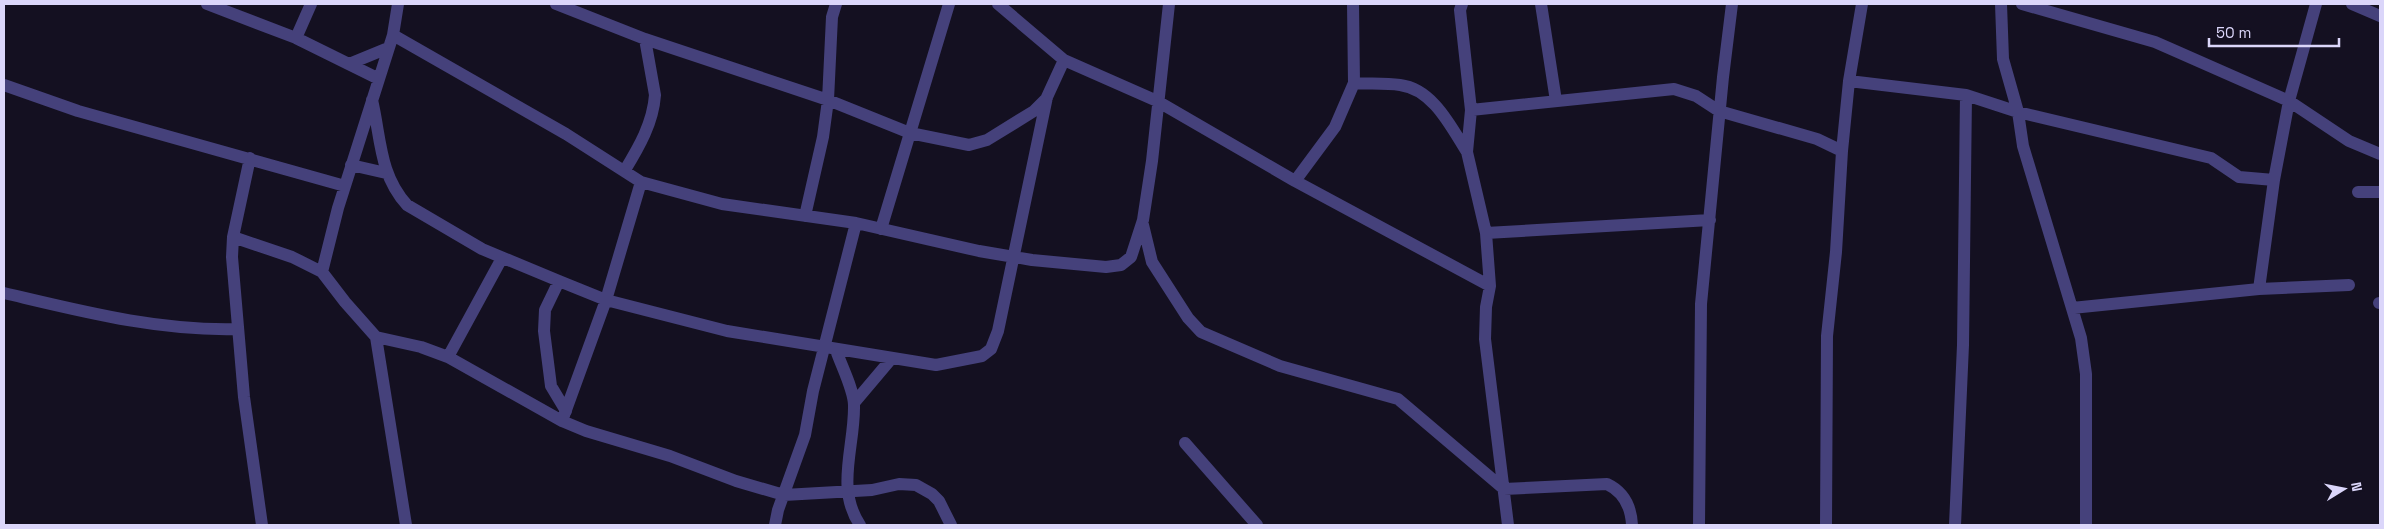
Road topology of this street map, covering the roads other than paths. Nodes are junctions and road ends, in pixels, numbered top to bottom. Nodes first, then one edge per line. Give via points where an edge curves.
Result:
1 (207, 4) edge
2 (311, 4) edge
3 (398, 4) edge
4 (556, 4) edge
5 (836, 4) edge
6 (949, 4) edge
7 (998, 4) edge
8 (1169, 4) edge
9 (1353, 4) edge
10 (1462, 4) edge
11 (1541, 4) edge
12 (1732, 4) edge
13 (1862, 4) edge
14 (2001, 4) edge
15 (2022, 4) edge
16 (2316, 4) edge
17 (2352, 4) edge
18 (2380, 16) edge
19 (393, 35) junction
20 (296, 38) junction
21 (645, 39) junction
22 (388, 48) junction
23 (1064, 60) junction
24 (349, 64) junction
25 (379, 78) junction
26 (1849, 81) junction
27 (1354, 83) junction
28 (4, 85) edge
29 (1966, 95) junction
30 (1047, 97) junction
31 (372, 100) junction
32 (828, 100) junction
33 (1158, 100) junction
34 (1556, 101) junction
35 (2290, 101) junction
36 (1471, 110) junction
37 (1719, 110) junction
38 (2018, 112) junction
39 (910, 132) junction
40 (1842, 151) junction
41 (1467, 152) junction
42 (2380, 154) edge
43 (250, 158) junction
44 (351, 165) junction
45 (625, 170) junction
46 (386, 173) junction
47 (2274, 180) junction
48 (1295, 181) junction
49 (641, 182) junction
50 (345, 186) junction
51 (2358, 192) dead end
52 (2380, 192) edge
53 (805, 216) junction
54 (1143, 220) junction
55 (1710, 220) junction
56 (856, 223) junction
57 (881, 228) junction
58 (1486, 233) junction
59 (233, 236) junction
60 (1014, 257) junction
61 (502, 258) junction
62 (322, 272) junction
63 (559, 281) junction
64 (2349, 285) dead end
65 (1490, 286) junction
66 (2259, 288) junction
67 (4, 293) edge
68 (606, 300) junction
69 (2072, 308) junction
70 (237, 329) junction
71 (376, 337) junction
72 (830, 349) junction
73 (448, 357) junction
74 (892, 358) junction
75 (854, 403) junction
76 (564, 416) junction
77 (1185, 443) dead end
78 (1504, 489) junction
79 (846, 491) junction
80 (784, 495) junction
81 (262, 525) edge
82 (406, 525) edge
83 (775, 525) edge
84 (860, 525) edge
85 (951, 525) edge
86 (1258, 525) edge
87 (1508, 525) edge
88 (1632, 525) edge
89 (1699, 525) edge
90 (1826, 525) edge
91 (1955, 525) edge
92 (2086, 525) edge

1 - 20 street
2 - 20 street
3 - 19 street
4 - 21 street
5 - 32 street via 832,16
6 - 39 street
7 - 23 street
8 - 33 street
9 - 27 street
10 - 36 street via 1460,10
11 - 34 street
12 - 37 street
13 - 26 street
14 - 38 street via 2003,58
15 - 35 street via 2155,42
16 - 35 street
17 - 18 street
19 - 22 street
19 - 45 street
20 - 24 street
21 - 32 street
21 - 45 street via 654,104 640,147
22 - 24 street
22 - 25 street
23 - 30 street
23 - 33 street
24 - 25 street
25 - 31 street
26 - 29 street
26 - 40 street
27 - 41 street via 1402,85 1419,92 1440,111
27 - 48 street via 1335,128
28 - 43 street via 87,113
29 - 38 street
29 - 91 street via 1963,345
30 - 39 street via 1034,111 978,143 969,145
30 - 60 street
31 - 44 street
31 - 46 street
32 - 39 street
32 - 53 street
33 - 48 street
33 - 54 street
34 - 36 street
34 - 37 street via 1674,89 1696,96
35 - 42 street via 2349,142
35 - 47 street
36 - 41 street
37 - 40 street via 1817,140
37 - 55 street
38 - 47 street via 2211,158 2240,177
38 - 69 street via 2023,146
39 - 57 street
40 - 90 street via 1827,336
41 - 58 street
43 - 50 street
43 - 59 street
44 - 46 street
44 - 50 street
45 - 49 street
46 - 61 street via 407,205 482,250
47 - 66 street
48 - 65 street
49 - 53 street via 722,204
49 - 68 street
50 - 62 street
51 - 52 street
53 - 56 street
54 - 60 street via 1131,257 1121,264 1095,266
54 - 78 street via 1152,262 1188,318 1201,332 1280,366 1398,399
55 - 58 street
55 - 89 street via 1701,304
56 - 57 street
56 - 72 street via 833,305
57 - 60 street
58 - 65 street
59 - 62 street via 292,257
59 - 70 street
60 - 74 street via 991,349 982,356 945,364
61 - 63 street
61 - 73 street
62 - 71 street
63 - 68 street
63 - 76 street via 546,310 544,332 551,386
64 - 66 street
65 - 78 street via 1485,339
66 - 69 street
67 - 70 street via 140,323 199,330
68 - 72 street via 727,331
68 - 76 street
69 - 92 street via 2081,338 2086,374
70 - 81 street
71 - 73 street
71 - 82 street
72 - 74 street
72 - 75 street
72 - 80 street via 813,391 801,450
73 - 76 street
74 - 75 street
75 - 79 street
76 - 80 street via 586,431
77 - 86 street
78 - 87 street
78 - 88 street via 1606,484 1614,487 1628,503
79 - 80 street
79 - 84 street
79 - 85 street via 916,485 932,494
80 - 83 street

